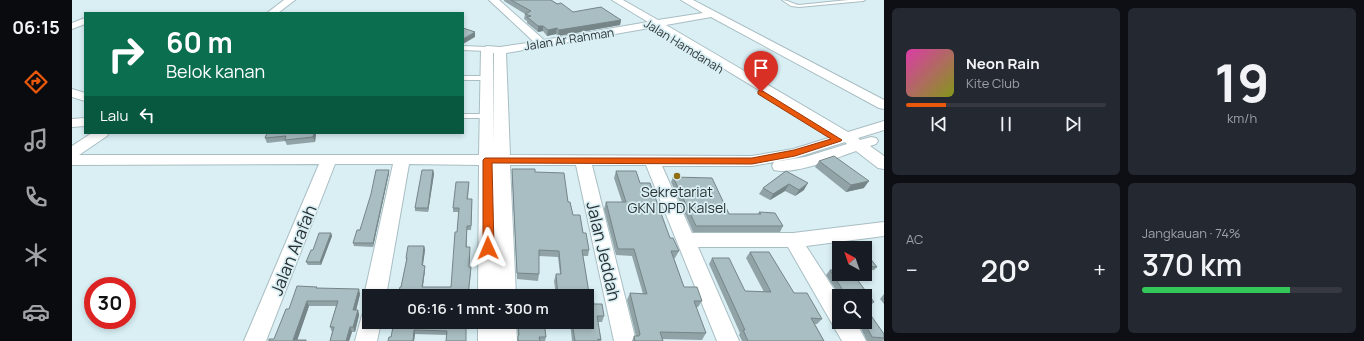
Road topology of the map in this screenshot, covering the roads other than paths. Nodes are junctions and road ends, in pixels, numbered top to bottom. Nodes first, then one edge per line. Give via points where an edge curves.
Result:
1 (290, 0) edge
2 (494, 0) edge
3 (611, 0) edge
4 (617, 0) edge
5 (686, 0) edge
6 (784, 0) edge
7 (863, 0) edge
8 (273, 12) edge
9 (712, 14) junction
10 (84, 21) edge
11 (654, 25) junction
12 (72, 26) edge
13 (542, 44) junction
14 (464, 48) edge
15 (493, 49) junction
16 (464, 78) edge
17 (486, 78) junction
18 (501, 92) junction
19 (486, 93) junction
20 (72, 94) edge
21 (84, 96) edge
22 (884, 105) edge
23 (464, 116) edge
24 (486, 116) junction
25 (501, 116) junction
26 (84, 122) edge
27 (72, 123) edge
28 (884, 125) edge
29 (100, 134) edge
30 (884, 136) edge
31 (849, 142) junction
32 (72, 153) edge
33 (72, 160) edge
34 (878, 160) edge
35 (328, 163) junction
36 (401, 164) junction
37 (494, 165) junction
38 (584, 165) junction
39 (654, 166) junction
40 (72, 167) edge
41 (881, 235) edge
42 (685, 240) junction
43 (793, 240) junction
44 (376, 289) edge
45 (489, 289) edge
46 (504, 289) edge
47 (832, 304) edge
48 (369, 329) edge
49 (489, 329) edge
50 (505, 329) edge
51 (847, 329) edge
52 (255, 341) edge
53 (366, 341) edge
54 (489, 341) edge
55 (506, 341) edge
56 (625, 341) edge
57 (728, 341) edge
58 (854, 341) edge

1 - 8 street
2 - 13 street
3 - 11 street, Jalan Hamdanah
4 - 11 street, Jalan Hamdanah
5 - 9 street
6 - 7 lane via 799,6
9 - 11 street, Jalan Ar Rahman
9 - 22 street
10 - 12 street
11 - 13 street, Jalan Ar Rahman
11 - 31 street, Jalan Hamdanah
13 - 15 street, Jalan Ar Rahman
14 - 15 lane
15 - 17 street
15 - 18 street
16 - 17 lane
17 - 19 street
18 - 19 street
18 - 25 street
19 - 24 street
20 - 21 street
23 - 24 lane
24 - 25 lane
24 - 37 street
25 - 37 street
26 - 27 street
28 - 31 street
29 - 32 street
30 - 31 street
31 - 34 street, Jalan Hamdanah
31 - 39 street via 807,162 758,170
33 - 35 street
35 - 36 street
35 - 40 street
35 - 52 street, Jalan Arafah
36 - 37 street
36 - 44 street
37 - 38 street
37 - 45 street
37 - 46 street
38 - 39 street
38 - 56 street, Jalan Jeddah
39 - 42 street
41 - 43 street
42 - 43 street
42 - 57 street
43 - 47 street
48 - 53 street
49 - 54 street
50 - 55 street
51 - 58 street

